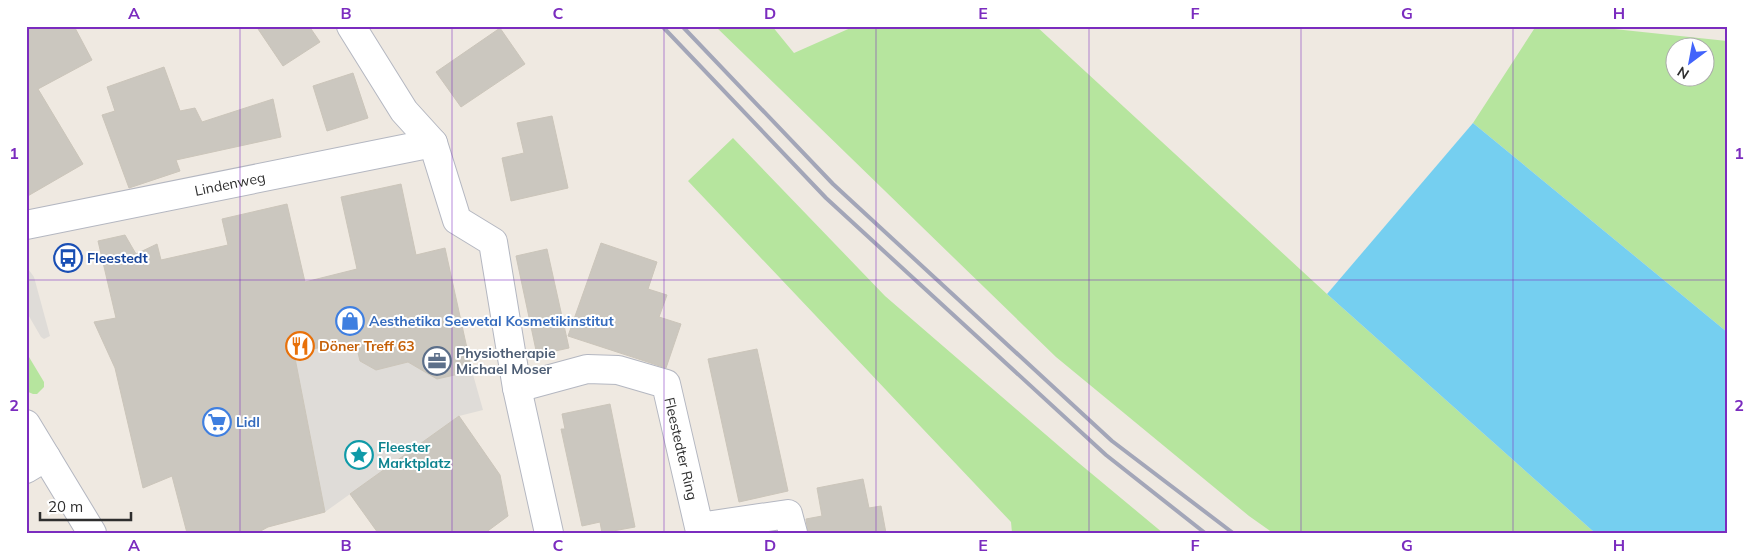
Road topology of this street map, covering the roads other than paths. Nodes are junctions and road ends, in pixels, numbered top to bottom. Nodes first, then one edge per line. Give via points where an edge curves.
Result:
1 (350, 26) edge
2 (433, 143) junction
3 (26, 225) edge
4 (517, 388) junction
5 (26, 424) edge
6 (36, 463) edge
7 (92, 533) edge
8 (549, 533) edge
9 (793, 533) edge

1 - 2 street via 404,111
2 - 3 street, Lindenweg
2 - 4 street via 457,220 493,242
4 - 8 street
4 - 9 street, Fleestedter Ring via 587,369 618,370 666,384 699,527 788,514
5 - 6 street
6 - 7 street

